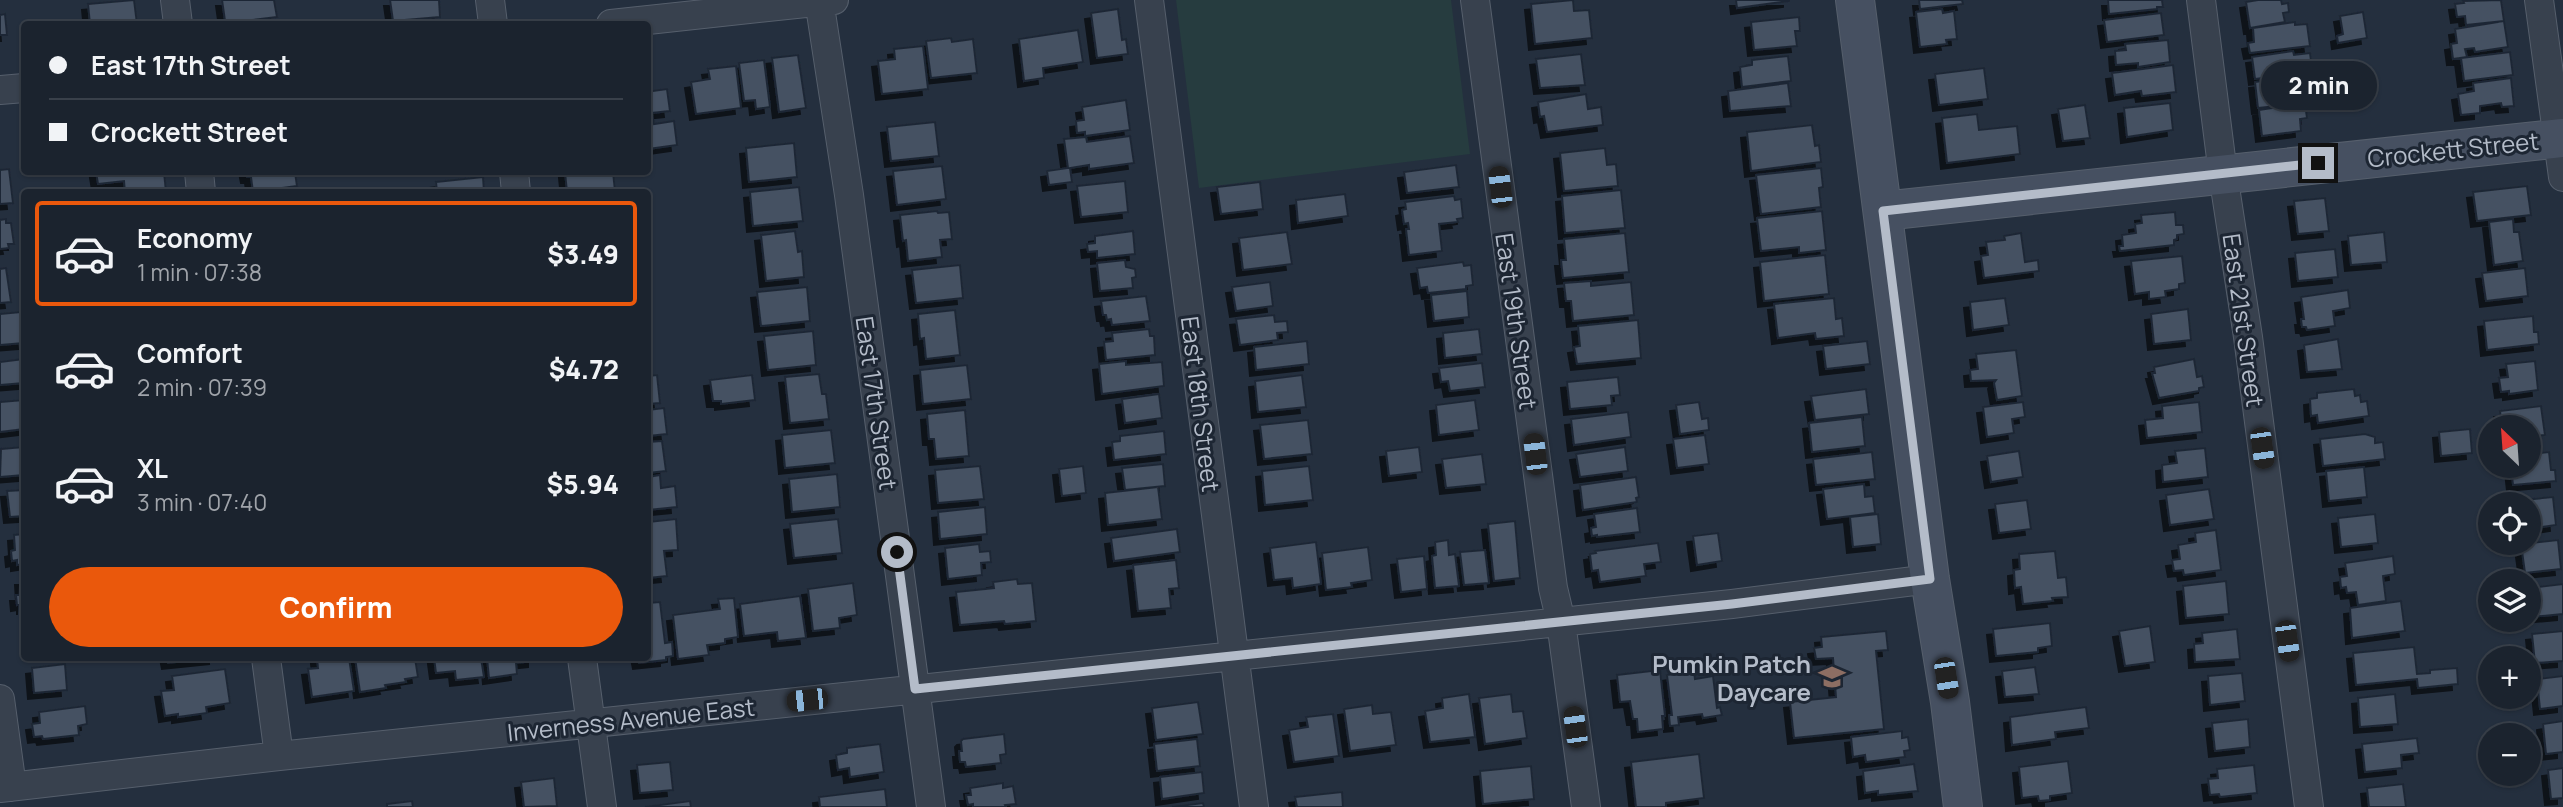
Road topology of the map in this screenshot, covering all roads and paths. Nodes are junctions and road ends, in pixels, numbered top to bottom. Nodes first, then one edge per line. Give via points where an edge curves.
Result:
1 (175, 0) edge
2 (489, 0) edge
3 (1149, 0) edge
4 (1475, 0) edge
5 (1855, 0) edge
6 (2202, 0) edge
7 (2539, 0) edge
8 (824, 1) edge
9 (178, 21) edge
10 (492, 21) edge
11 (639, 21) edge
12 (21, 88) edge
13 (0, 90) edge
14 (2560, 138) edge
15 (2222, 174) junction
16 (2563, 177) edge
17 (1883, 211) junction
18 (1930, 579) junction
19 (1561, 622) junction
20 (1234, 655) junction
21 (266, 661) edge
22 (582, 661) edge
23 (915, 689) junction
24 (0, 698) edge
25 (591, 723) junction
26 (279, 756) junction
27 (6, 788) edge
28 (602, 807) edge
29 (931, 807) edge
30 (1254, 807) edge
31 (1586, 807) edge
32 (1963, 807) edge
33 (2309, 807) edge

1 - 9 street
2 - 10 street
3 - 20 street, East 18th Street
4 - 19 street, East 19th Street
5 - 17 main road
6 - 15 street, East 21st Street
7 - 14 street
8 - 11 street
8 - 23 street, East 17th Street
12 - 13 street
14 - 15 main road, Crockett Street
14 - 16 street
15 - 17 main road, Crockett Street
15 - 33 street, East 21st Street via 2250,351
17 - 18 main road
18 - 19 street, Inverness Avenue East
18 - 32 main road
19 - 20 street, Inverness Avenue East
19 - 31 street, East 19th Street
20 - 23 street, Inverness Avenue East
20 - 30 street, East 18th Street
21 - 26 street
22 - 25 street
23 - 25 street, Inverness Avenue East
23 - 29 street, East 17th Street
24 - 27 street
25 - 26 street, Inverness Avenue East
25 - 28 street
26 - 27 street, Inverness Avenue East

